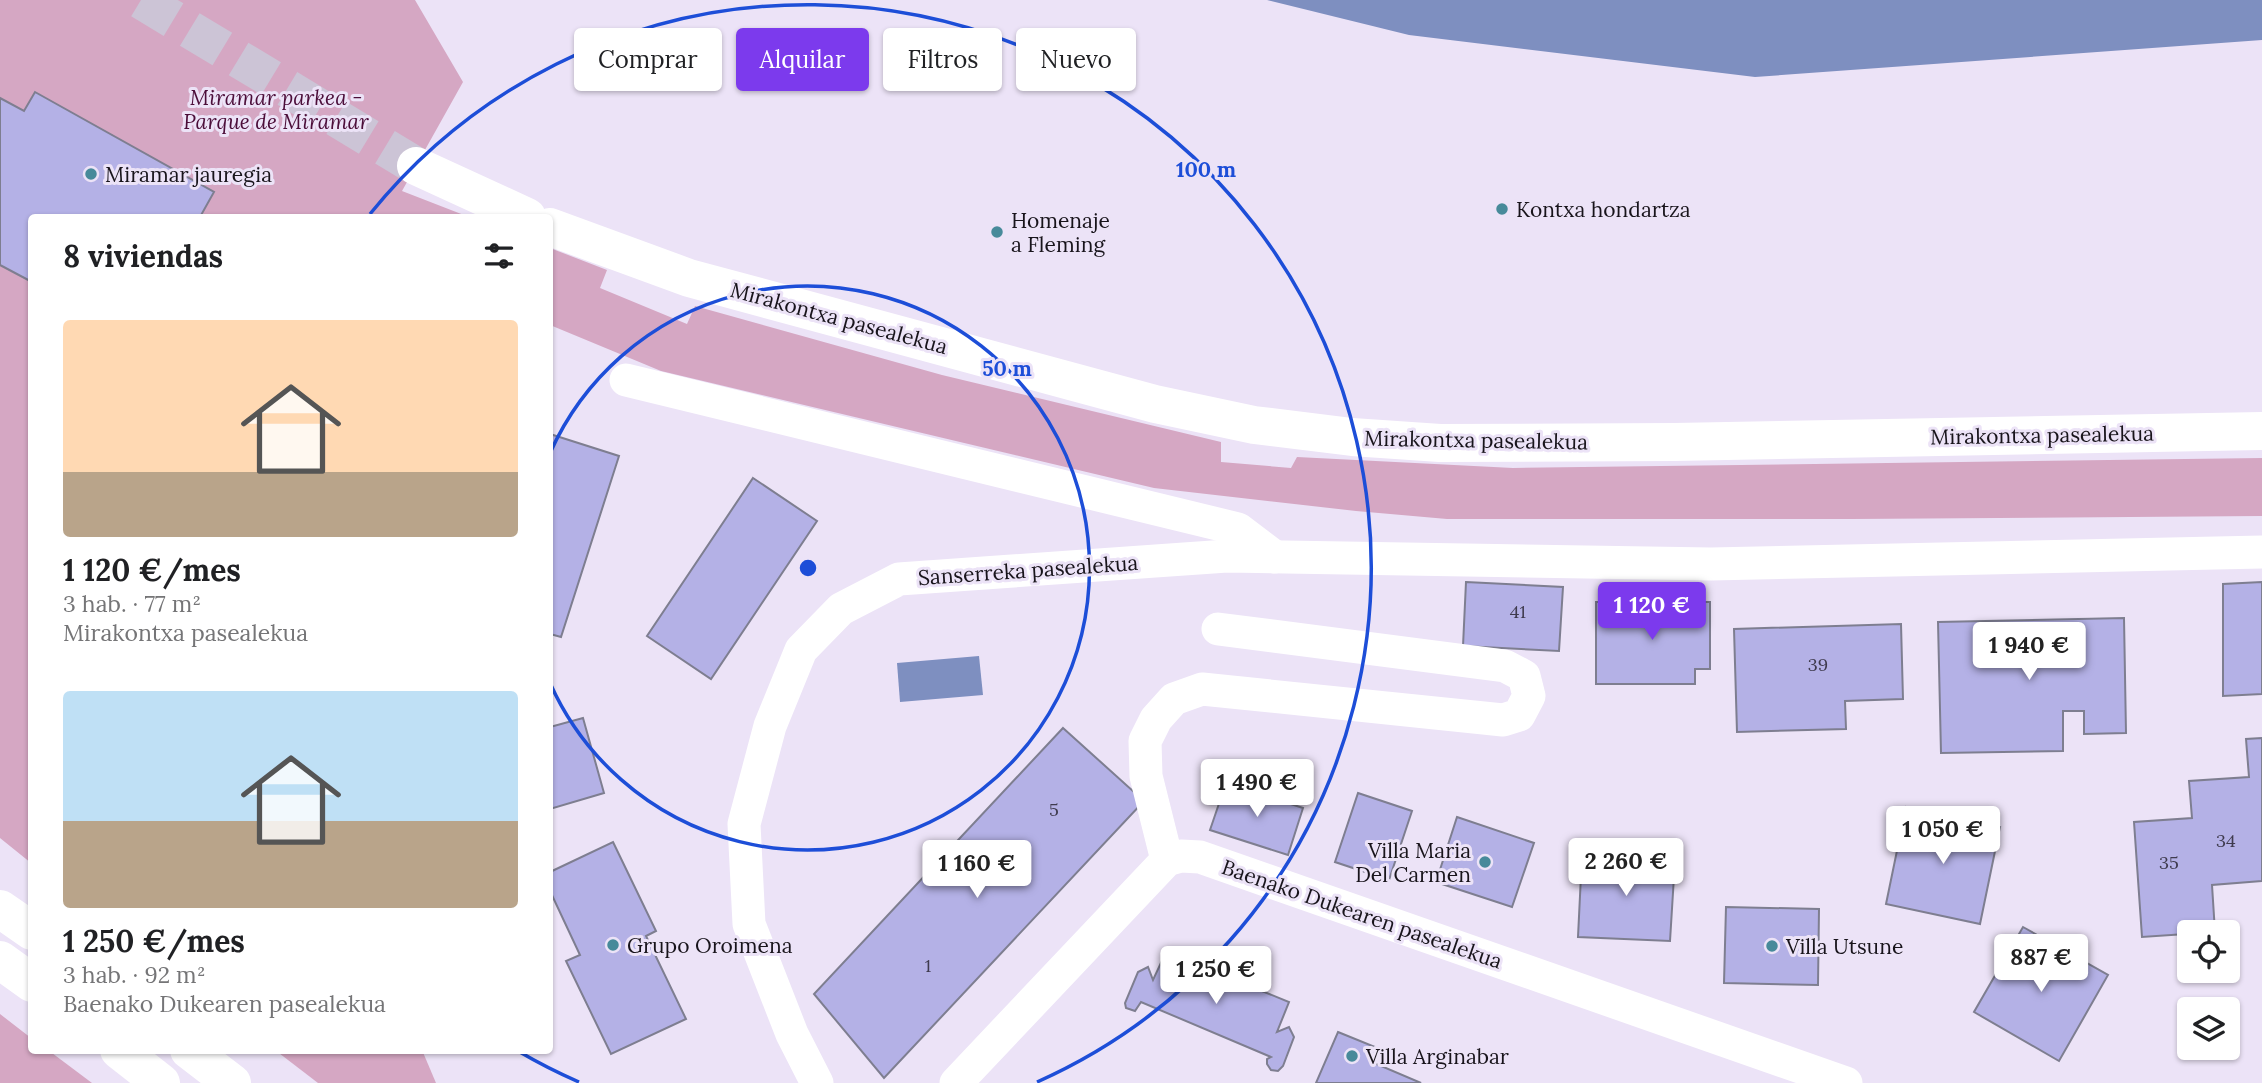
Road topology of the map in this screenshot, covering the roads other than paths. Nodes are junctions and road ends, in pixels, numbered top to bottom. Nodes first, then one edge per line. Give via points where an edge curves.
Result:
1 (416, 166) tunnel mouth
2 (520, 214) edge
3 (553, 228) edge
4 (626, 380) dead end
5 (2262, 431) edge
6 (2262, 552) edge
7 (1275, 557) junction
8 (1218, 629) dead end
9 (1167, 860) junction
10 (0, 909) edge
11 (28, 928) edge
12 (0, 960) edge
13 (28, 980) edge
14 (124, 1054) edge
15 (194, 1054) edge
16 (162, 1083) edge
17 (232, 1083) edge
18 (817, 1083) edge
19 (956, 1083) edge
20 (1846, 1083) edge

1 - 2 main road
3 - 5 main road, Mirakontxa pasealekua via 689,278 1155,404 1254,425 1352,437 1440,443 1674,442
4 - 7 street via 1238,529
6 - 7 street via 1711,564
7 - 18 street, Sanserreka pasealekua via 1227,556 900,579 841,609 801,650 770,726 744,824 749,924 792,1034
8 - 9 street via 1506,666 1524,676 1529,696 1519,715 1503,720 1202,689 1174,699 1145,741 1146,776
9 - 19 street
9 - 20 street, Baenako Dukearen pasealekua via 1200,857
10 - 11 main road
12 - 13 main road
14 - 16 main road
15 - 17 main road

